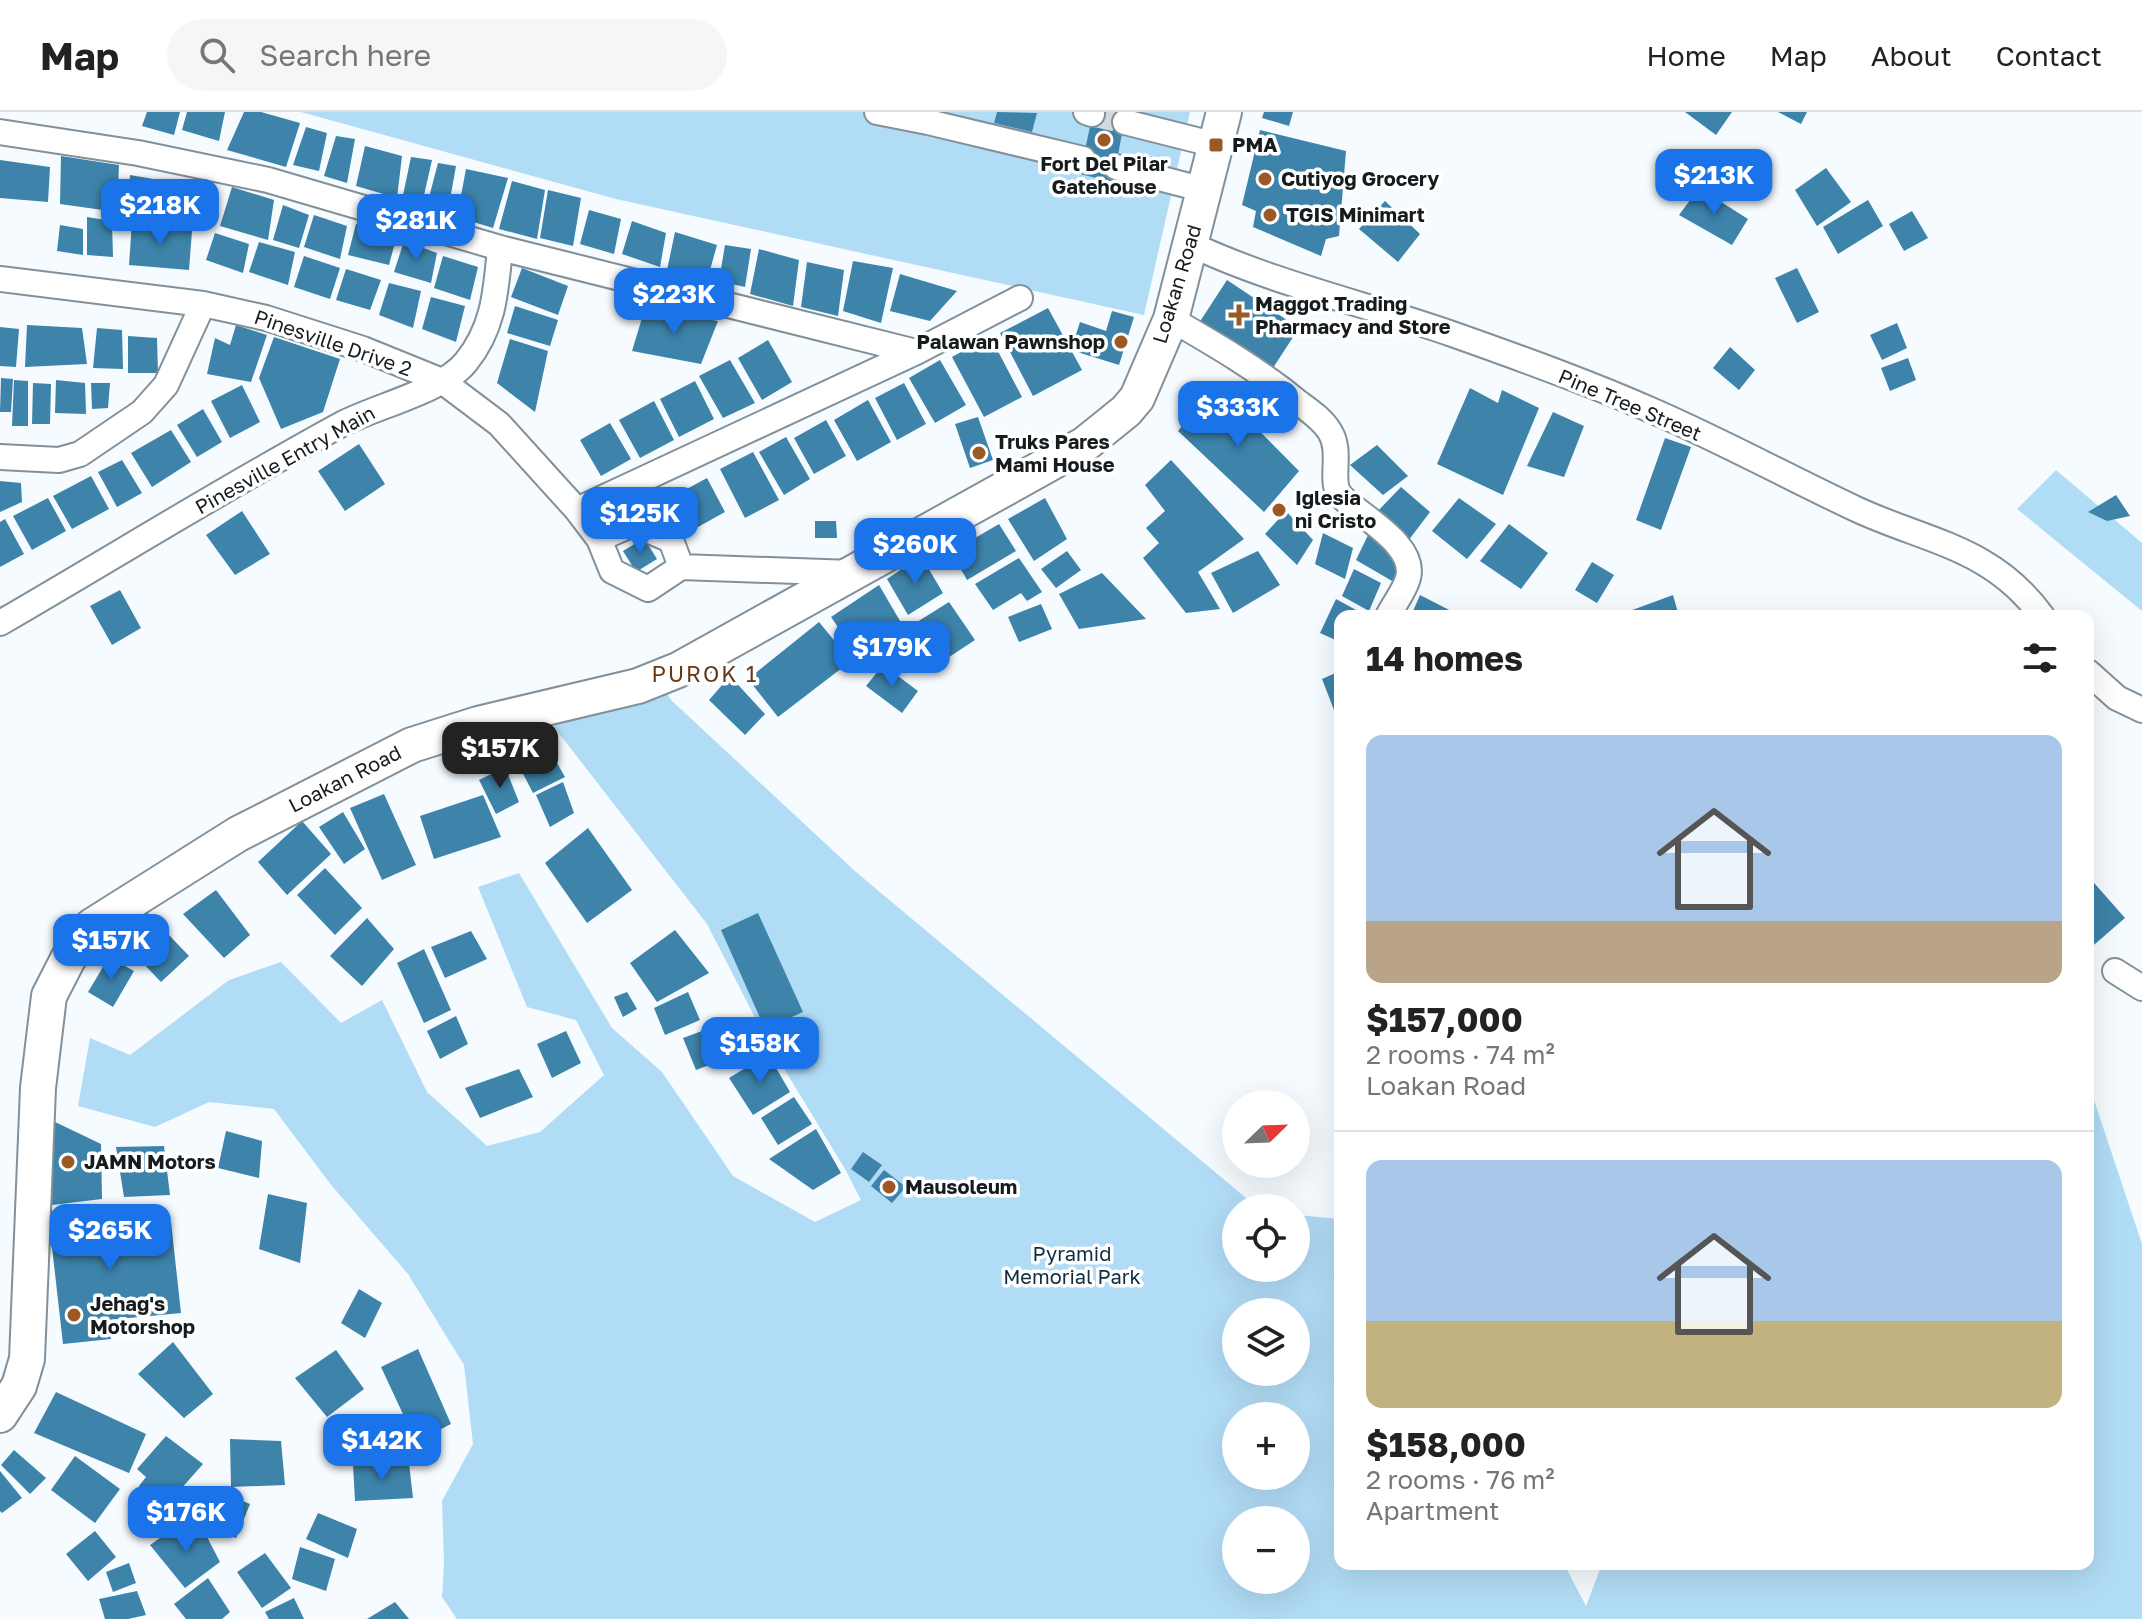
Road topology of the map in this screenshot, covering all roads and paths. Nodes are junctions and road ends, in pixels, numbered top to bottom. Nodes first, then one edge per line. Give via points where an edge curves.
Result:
1 (877, 112) edge
2 (1224, 112) edge
3 (969, 121) edge
4 (1125, 122) tunnel mouth
5 (0, 132) edge
6 (1216, 145) junction
7 (1083, 159) dead end
8 (1116, 167) dead end
9 (1205, 190) junction
10 (1190, 244) junction
11 (500, 248) junction
12 (0, 279) edge
13 (1020, 298) dead end
14 (203, 304) junction
15 (1171, 319) junction
16 (916, 352) junction
17 (442, 381) junction
18 (0, 457) edge
19 (577, 510) junction
20 (599, 539) junction
21 (681, 567) junction
22 (854, 573) junction
23 (1391, 610) edge
24 (2038, 610) edge
25 (0, 623) edge
26 (2094, 677) edge
27 (2142, 710) edge
28 (2115, 971) dead end
29 (2142, 988) edge
30 (0, 1415) edge

1 - 3 street
2 - 6 main road, Loakan Road
3 - 7 street
4 - 6 street
5 - 11 street via 268,180
6 - 9 main road, Loakan Road
8 - 9 street
9 - 10 main road, Loakan Road
10 - 15 main road, Loakan Road
10 - 24 street, Pine Tree Street via 1342,301 1453,334 1652,411 1857,510 1962,549 1993,567
11 - 16 street
11 - 17 street, Pinesville Entry Main via 495,305 485,337 464,365
12 - 14 street, Pinesville Drive 2
13 - 16 street
14 - 17 street, Pinesville Drive 2 via 363,349
14 - 18 street via 166,385 142,412 80,454 59,460
15 - 22 main road, Loakan Road via 1137,398 1085,444
15 - 23 street via 1265,374 1329,430 1336,444 1338,493 1381,527 1407,560 1408,577
16 - 19 street
17 - 19 street, Pinesville Drive 2 via 499,424
17 - 25 street, Pinesville Entry Main via 345,422
19 - 20 street, Pinesville Drive 2
20 - 21 street via 633,524 671,540
20 - 21 street via 612,571 648,589
21 - 22 street
22 - 30 main road, Loakan Road via 678,670 638,686 412,745 238,834 92,926 49,996 38,1088 27,1359 19,1386
26 - 27 street via 2117,698
28 - 29 street

